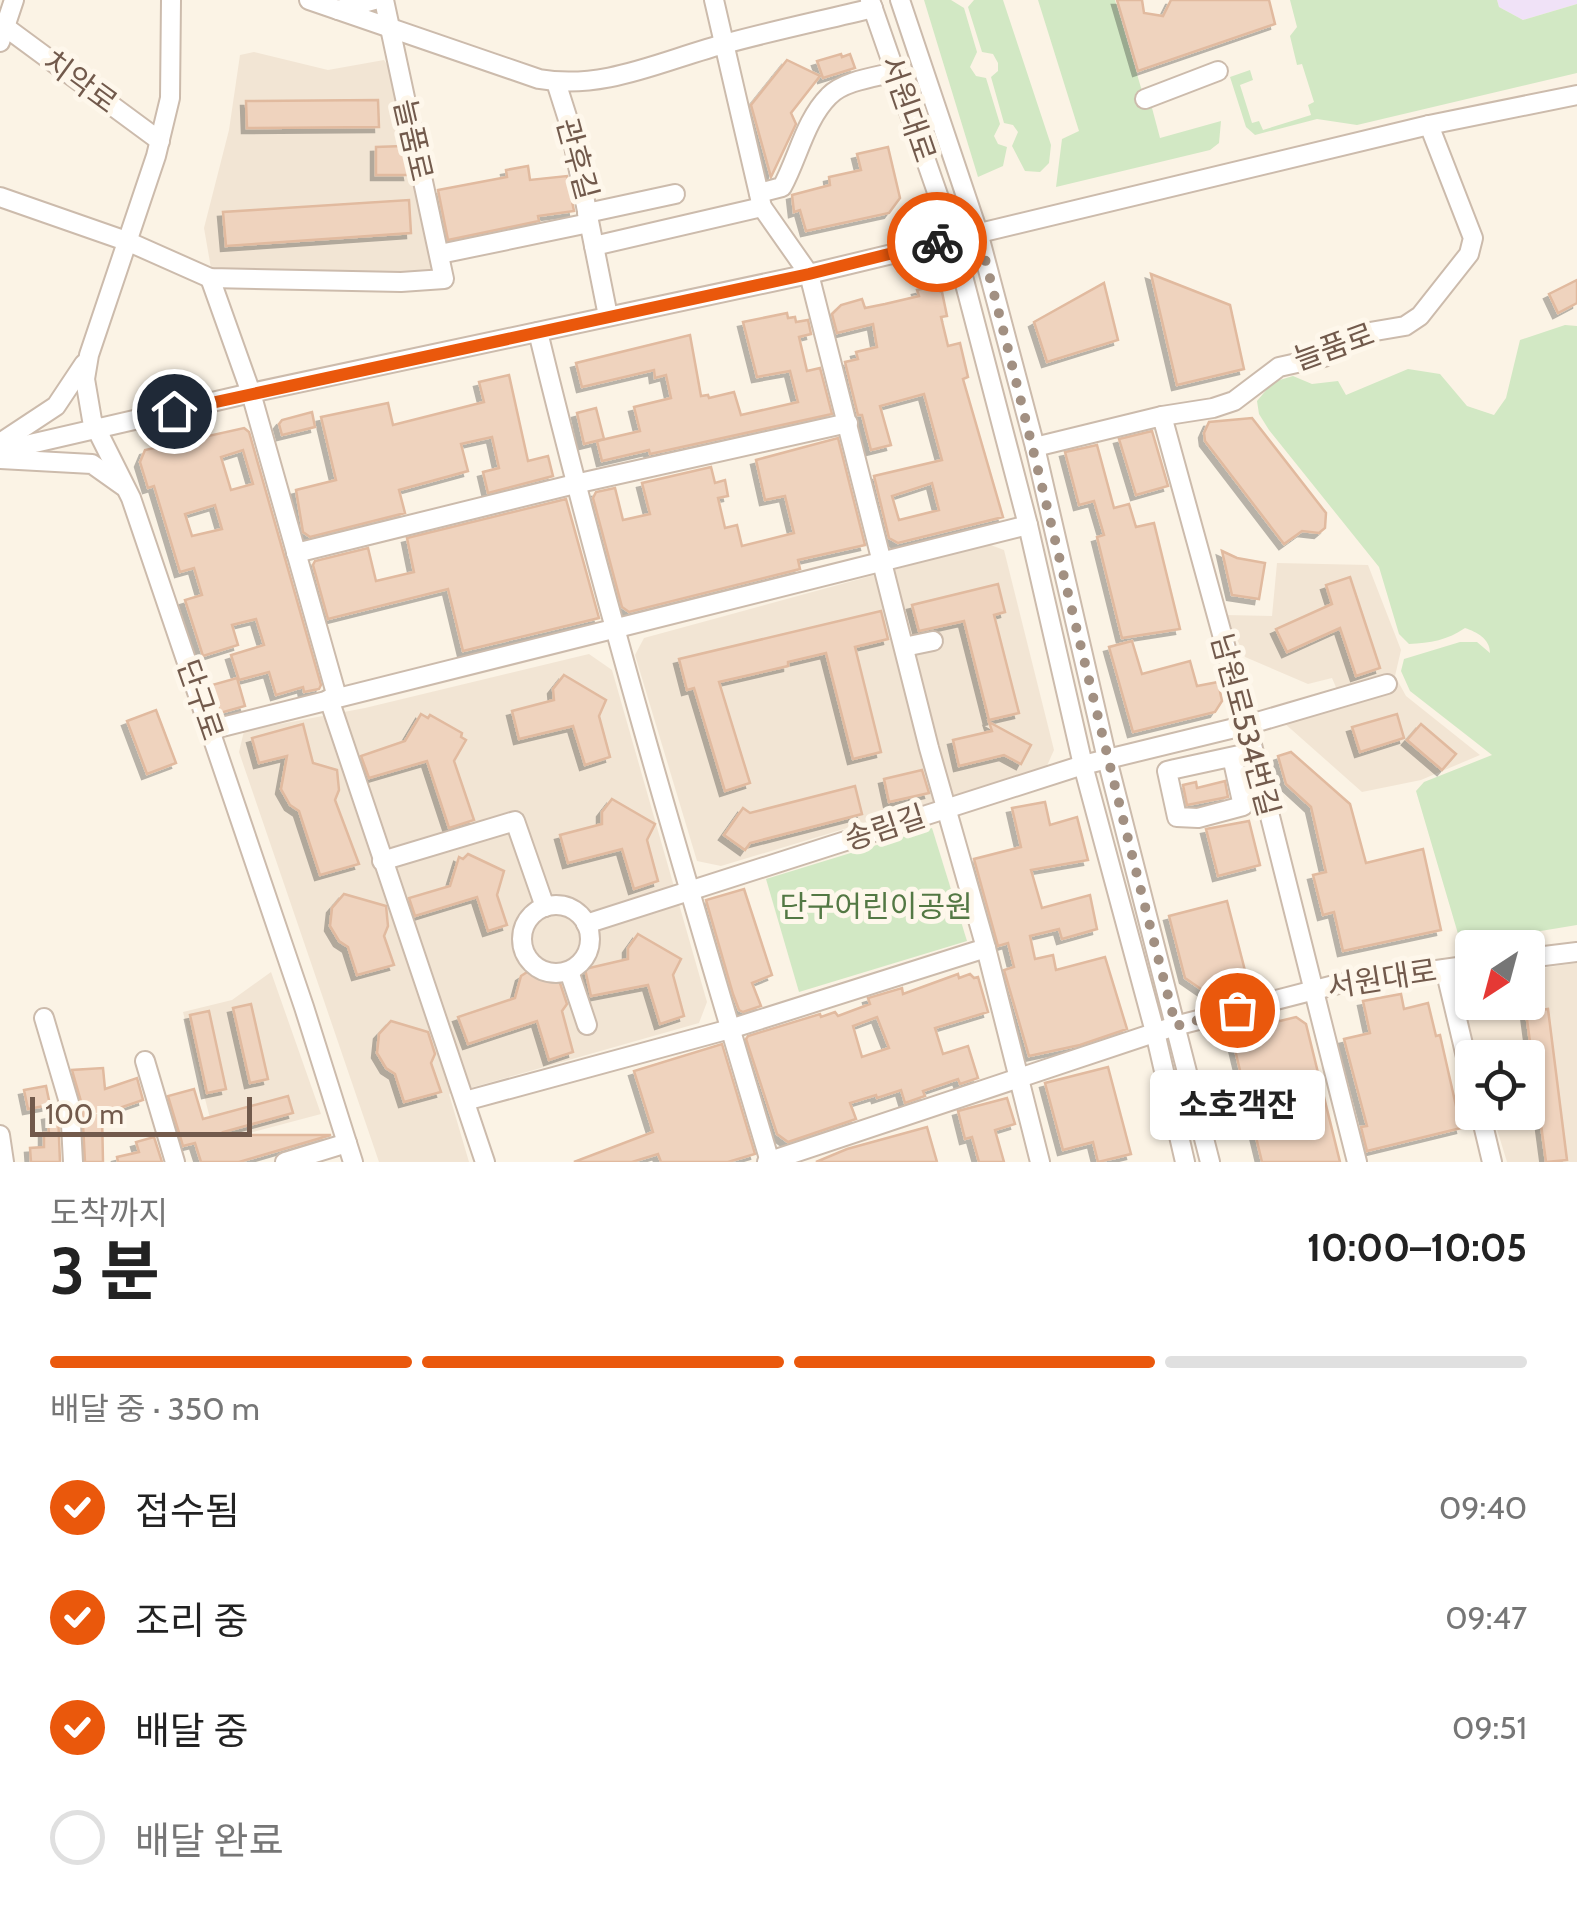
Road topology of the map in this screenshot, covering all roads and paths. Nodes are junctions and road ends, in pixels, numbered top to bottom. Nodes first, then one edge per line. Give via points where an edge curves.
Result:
1 (14, 0) edge
2 (170, 0) edge
3 (309, 0) edge
4 (374, 0) edge
5 (384, 0) edge
6 (714, 0) edge
7 (900, 0) edge
8 (871, 4) edge
9 (338, 10) junction
10 (389, 26) junction
11 (2, 31) edge
12 (726, 43) junction
13 (1218, 71) dead end
14 (894, 72) junction
15 (556, 82) junction
16 (1577, 95) edge
17 (1144, 98) dead end
18 (1429, 125) junction
19 (160, 141) junction
20 (675, 194) dead end
21 (0, 197) edge
22 (761, 200) junction
23 (588, 218) junction
24 (978, 232) junction
25 (953, 238) junction
26 (128, 242) junction
27 (594, 246) junction
28 (440, 254) junction
29 (809, 274) junction
30 (210, 278) junction
31 (608, 316) junction
32 (538, 332) junction
33 (89, 354) junction
34 (251, 393) junction
35 (1162, 416) junction
36 (848, 423) junction
37 (98, 429) junction
38 (0, 443) edge
39 (1035, 447) junction
40 (0, 451) edge
41 (0, 459) edge
42 (575, 484) junction
43 (132, 498) junction
44 (1028, 525) junction
45 (296, 553) junction
46 (882, 562) junction
47 (615, 626) junction
48 (934, 641) dead end
49 (904, 647) junction
50 (1388, 684) dead end
51 (333, 698) junction
52 (1246, 726) junction
53 (210, 730) junction
54 (1253, 752) junction
55 (1232, 757) junction
56 (1107, 758) junction
57 (1084, 764) junction
58 (945, 809) junction
59 (382, 862) junction
60 (688, 891) junction
61 (545, 907) junction
62 (586, 924) junction
63 (986, 948) junction
64 (1577, 952) edge
65 (1545, 956) edge
66 (1455, 968) edge
67 (1445, 969) junction
68 (569, 971) junction
69 (1312, 990) junction
70 (44, 1018) dead end
71 (587, 1025) dead end
72 (1176, 1026) junction
73 (730, 1030) junction
74 (1155, 1032) junction
75 (1462, 1040) edge
76 (144, 1061) dead end
77 (1019, 1076) junction
78 (465, 1101) junction
79 (1484, 1130) edge
80 (0, 1135) edge
81 (347, 1143) junction
82 (4, 1162) edge
83 (72, 1162) edge
84 (175, 1162) edge
85 (285, 1162) edge
86 (353, 1162) edge
87 (484, 1162) edge
88 (769, 1162) edge
89 (1040, 1162) edge
90 (1186, 1162) edge
91 (1210, 1162) edge
92 (1357, 1162) edge
93 (1492, 1162) edge

1 - 11 street
2 - 19 street, 단구로 via 170,98
3 - 9 street
4 - 9 street
5 - 10 street, 늘품로
6 - 12 street
7 - 24 street, 서원대로
8 - 12 street
8 - 14 street, 서원대로
9 - 10 street
10 - 15 street
10 - 28 street, 늘품로
11 - 19 street, 치악로
12 - 15 street via 628,76
12 - 22 street
13 - 17 street
14 - 22 street via 830,94 782,186
14 - 25 street, 서원대로
15 - 23 street, 관후길
16 - 18 street
18 - 24 street
18 - 35 street, 늘품로 via 1473,238 1469,254 1420,316 1405,326 1352,335 1324,357 1279,367 1234,401
19 - 26 street, 단구로
20 - 23 street, 관후길
21 - 26 street
22 - 27 street
22 - 29 street
23 - 27 street, 관후길
23 - 28 street
24 - 25 street
24 - 39 street, 서원대로
25 - 29 street
25 - 44 street, 서원대로
26 - 30 street
26 - 33 street, 단구로
27 - 31 street, 관후길
28 - 30 street, 늘품로 via 444,279
29 - 31 street
29 - 36 street
30 - 34 street
31 - 32 street
32 - 34 street
32 - 42 street
33 - 37 street, 단구로 via 87,404
33 - 38 street via 56,406
34 - 37 street
34 - 45 street
35 - 39 street
35 - 52 street, 남원로534번길
36 - 42 street
36 - 46 street
37 - 40 street
37 - 43 street, 단구로
39 - 56 street, 서원대로
41 - 43 street via 92,464
42 - 45 street
42 - 47 street
43 - 53 street, 단구로
44 - 46 street
44 - 57 street, 서원대로
45 - 51 street
46 - 47 street
46 - 49 street
47 - 51 street
47 - 60 street
48 - 49 street
49 - 58 street
50 - 52 street, 송림길
51 - 53 street
51 - 59 street
52 - 54 street, 남원로534번길
52 - 56 street, 송림길
53 - 81 street, 단구로
54 - 55 street
54 - 69 street, 남원로534번길
55 - 55 street via 1168,771 1179,819 1240,809 1244,802
56 - 57 street, 송림길
56 - 72 street, 서원대로
57 - 58 street, 송림길
57 - 74 street, 서원대로
58 - 60 street, 송림길
58 - 63 street
59 - 61 street via 516,821
59 - 78 street
60 - 62 street, 송림길
60 - 73 street
61 - 62 street via 569,908
61 - 68 street via 529,917 522,948 535,966
62 - 68 street via 590,944
63 - 73 street
63 - 77 street
64 - 65 street
66 - 67 street, 서원대로
67 - 69 street, 서원대로
67 - 75 street
68 - 71 street
69 - 72 street, 서원대로
69 - 92 street, 남원로534번길
70 - 83 street via 70,1106
72 - 74 street
72 - 91 street, 서원대로
73 - 78 street
73 - 88 street
74 - 77 street
74 - 90 street, 서원대로
76 - 84 street
77 - 88 street
77 - 89 street
78 - 87 street
79 - 93 street
80 - 82 street
81 - 85 street
81 - 86 street, 단구로

